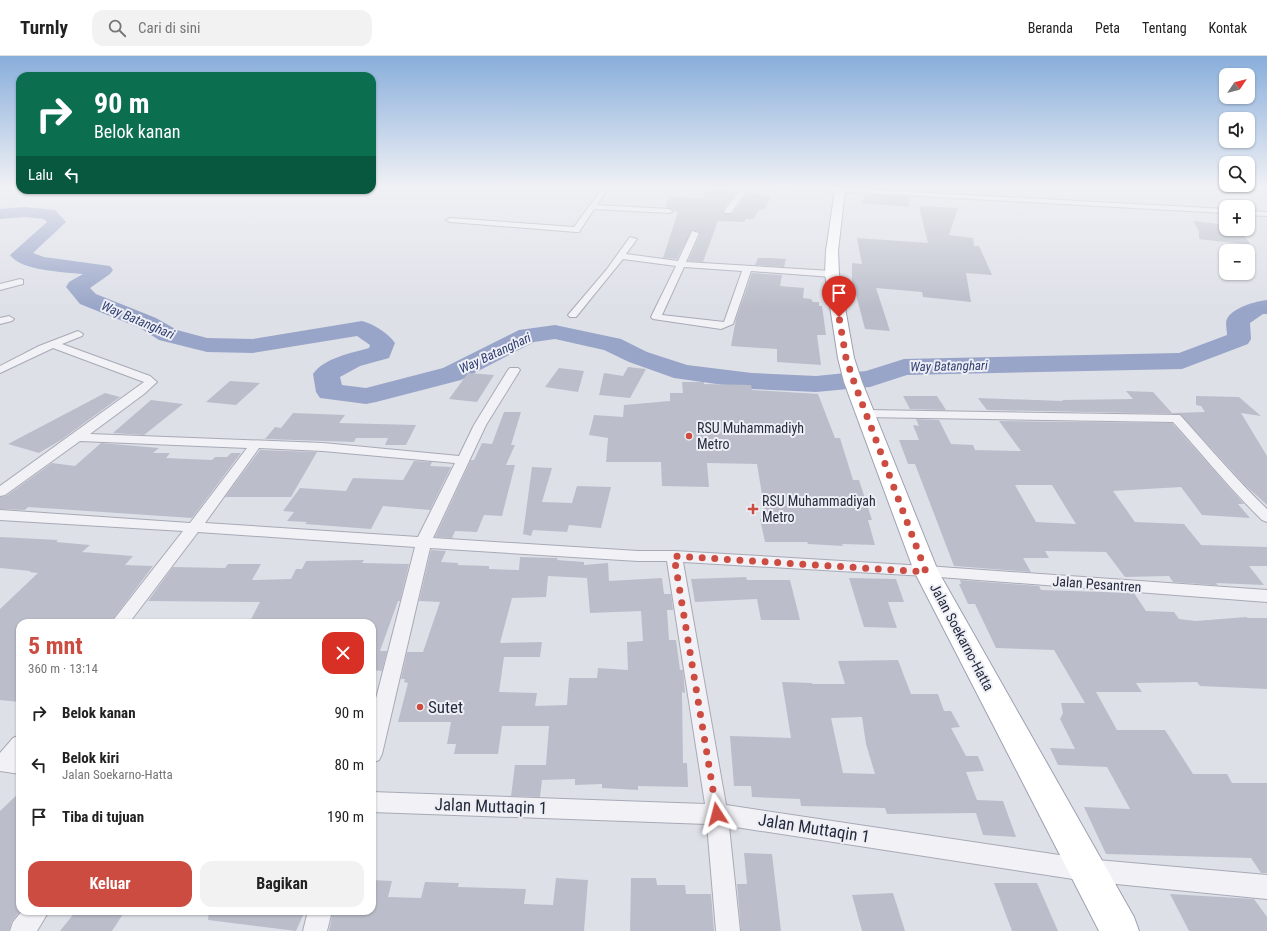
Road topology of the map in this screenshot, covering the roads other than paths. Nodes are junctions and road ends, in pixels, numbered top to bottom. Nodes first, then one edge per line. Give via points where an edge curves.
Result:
1 (536, 227) edge
2 (578, 227) edge
3 (835, 227) edge
4 (695, 233) dead end
5 (632, 239) dead end
6 (621, 256) junction
7 (682, 264) junction
8 (747, 270) junction
9 (832, 274) junction
10 (20, 282) dead end
11 (0, 287) edge
12 (573, 315) dead end
13 (78, 334) dead end
14 (52, 344) junction
15 (0, 370) edge
16 (514, 370) dead end
17 (867, 414) junction
18 (75, 438) junction
19 (256, 444) junction
20 (463, 460) junction
21 (0, 492) edge
22 (0, 515) edge
23 (1267, 517) edge
24 (194, 528) junction
25 (423, 543) junction
26 (674, 556) junction
27 (926, 572) junction
28 (1267, 596) edge
29 (123, 619) edge
30 (376, 737) edge
31 (16, 750) edge
32 (8, 763) edge
33 (376, 802) edge
34 (717, 814) junction
35 (1086, 870) junction
36 (1267, 887) edge
37 (35, 915) edge
38 (319, 915) edge
39 (22, 931) edge
40 (315, 931) edge
41 (728, 931) edge
42 (1120, 931) edge

1 - 2 street via 576,230
3 - 9 main road, Jalan Soekarno-Hatta
4 - 7 street
5 - 6 street
6 - 7 street
6 - 12 street
7 - 8 street
7 - 8 street via 656,317 721,326 728,324
8 - 9 street
9 - 17 main road, Jalan Soekarno-Hatta via 850,370
10 - 11 street
13 - 14 street
14 - 15 street
14 - 18 street via 151,382
16 - 20 street via 480,425
17 - 23 street via 1176,418 1234,486
17 - 27 main road, Jalan Soekarno-Hatta
18 - 19 street
18 - 21 street
19 - 20 street via 323,447
19 - 24 street
20 - 25 street
22 - 24 street, Jalan Pesantren
24 - 25 street, Jalan Pesantren
24 - 29 street
25 - 26 street, Jalan Pesantren
25 - 30 street
26 - 27 street, Jalan Pesantren
26 - 34 street
27 - 28 street, Jalan Pesantren
27 - 35 main road, Jalan Soekarno-Hatta
31 - 32 street
33 - 34 street, Jalan Muttaqin 1
34 - 35 street, Jalan Muttaqin 1
34 - 41 street
35 - 36 street, Jalan Muttaqin 1
35 - 42 main road, Jalan Soekarno-Hatta
37 - 39 street
38 - 40 street

